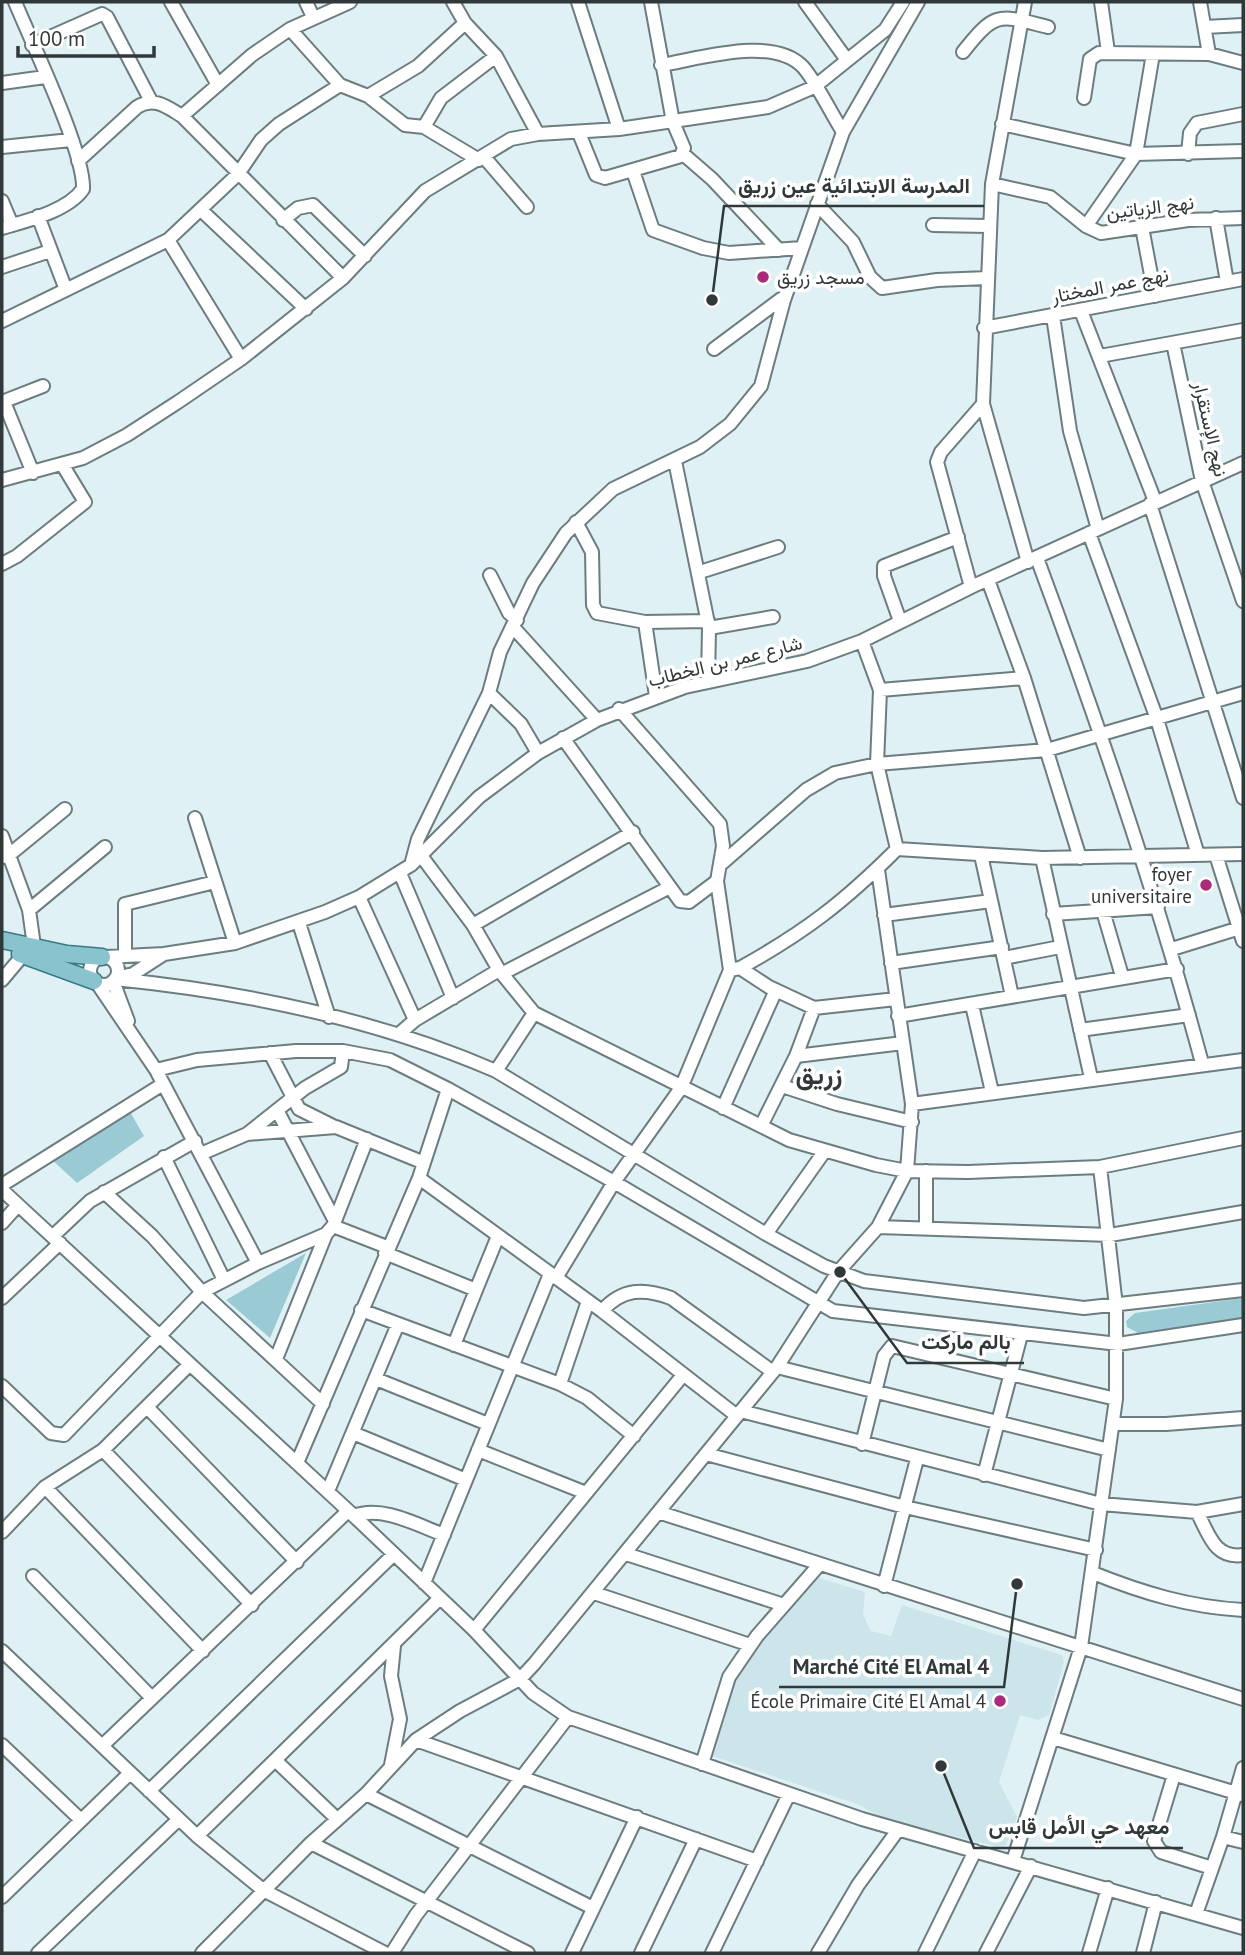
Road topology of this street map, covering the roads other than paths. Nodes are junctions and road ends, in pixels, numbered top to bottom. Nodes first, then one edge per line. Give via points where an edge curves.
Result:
1 (15, 2) edge
2 (171, 2) edge
3 (306, 2) edge
4 (350, 2) edge
5 (453, 2) edge
6 (578, 2) edge
7 (651, 2) edge
8 (805, 2) edge
9 (903, 2) edge
10 (918, 2) edge
11 (1025, 2) edge
12 (1101, 2) edge
13 (1199, 2) edge
14 (313, 18) junction
15 (1022, 20) junction
16 (465, 23) junction
17 (1243, 25) edge
18 (1048, 27) dead end
19 (1205, 27) junction
20 (290, 29) junction
21 (32, 45) junction
22 (963, 52) dead end
23 (1108, 52) junction
24 (1153, 54) junction
25 (1209, 54) junction
26 (496, 56) junction
27 (847, 60) junction
28 (1243, 63) edge
29 (661, 65) junction
30 (45, 78) junction
31 (2, 83) edge
32 (218, 85) junction
33 (340, 85) junction
34 (814, 87) junction
35 (368, 96) junction
36 (1084, 98) dead end
37 (151, 101) junction
38 (1243, 114) edge
39 (183, 116) junction
40 (673, 122) junction
41 (1002, 124) junction
42 (424, 127) junction
43 (619, 129) junction
44 (843, 132) junction
45 (579, 133) junction
46 (538, 134) junction
47 (71, 140) junction
48 (2, 147) edge
49 (1243, 151) edge
50 (682, 153) junction
51 (1136, 154) junction
52 (1188, 154) junction
53 (482, 158) junction
54 (78, 161) junction
55 (633, 171) junction
56 (238, 174) junction
57 (992, 184) junction
58 (2, 201) edge
59 (817, 204) junction
60 (527, 207) dead end
61 (201, 210) junction
62 (38, 216) junction
63 (1216, 218) junction
64 (1243, 218) edge
65 (283, 220) junction
66 (933, 225) dead end
67 (7, 226) edge
68 (989, 226) junction
69 (1086, 226) junction
70 (1142, 227) junction
71 (168, 240) junction
72 (802, 248) junction
73 (779, 250) junction
74 (50, 251) junction
75 (365, 256) junction
76 (2, 268) edge
77 (343, 278) junction
78 (988, 278) junction
79 (1243, 279) edge
80 (1227, 282) junction
81 (66, 290) junction
82 (1155, 296) junction
83 (784, 300) junction
84 (306, 309) junction
85 (1081, 311) junction
86 (1053, 316) junction
87 (2, 321) edge
88 (984, 328) junction
89 (1243, 330) edge
90 (1173, 343) junction
91 (714, 349) dead end
92 (1100, 356) junction
93 (241, 359) junction
94 (43, 386) dead end
95 (3, 402) edge
96 (983, 404) junction
97 (675, 461) junction
98 (1243, 463) edge
99 (62, 464) junction
100 (33, 472) junction
101 (2, 480) edge
102 (1202, 481) junction
103 (1152, 502) junction
104 (576, 522) junction
105 (1093, 531) junction
106 (958, 537) junction
107 (778, 547) dead end
108 (1032, 560) junction
109 (2, 564) edge
110 (700, 572) junction
111 (490, 575) dead end
112 (1240, 577) edge
113 (988, 580) junction
114 (971, 587) junction
115 (1243, 601) edge
116 (773, 617) dead end
117 (900, 621) junction
118 (645, 622) junction
119 (515, 624) junction
120 (709, 625) junction
121 (862, 641) junction
122 (1024, 678) junction
123 (708, 682) junction
124 (880, 690) junction
125 (489, 693) junction
126 (1243, 693) edge
127 (656, 696) junction
128 (1214, 702) junction
129 (619, 709) junction
130 (1157, 719) junction
131 (597, 720) junction
132 (1103, 735) junction
133 (563, 738) junction
134 (1047, 750) junction
135 (538, 753) junction
136 (877, 764) junction
137 (1243, 799) edge
138 (65, 809) dead end
139 (195, 818) dead end
140 (633, 832) junction
141 (2, 836) edge
142 (105, 847) dead end
143 (897, 849) junction
144 (1243, 853) edge
145 (981, 855) junction
146 (1198, 855) junction
147 (1216, 855) junction
148 (6, 856) edge
149 (1143, 857) junction
150 (1042, 858) junction
151 (1080, 858) junction
152 (417, 861) junction
153 (720, 865) junction
154 (878, 870) junction
155 (400, 873) junction
156 (718, 881) junction
157 (215, 882) junction
158 (670, 887) junction
159 (359, 897) junction
160 (991, 901) junction
161 (1158, 907) junction
162 (29, 910) junction
163 (1103, 911) junction
164 (1053, 914) junction
165 (884, 915) junction
166 (299, 923) junction
167 (473, 925) junction
168 (1241, 927) edge
169 (2, 940) edge
170 (1243, 941) edge
171 (234, 943) junction
172 (1060, 947) junction
173 (2, 950) edge
174 (1172, 950) junction
175 (28, 951) junction
176 (1003, 953) junction
177 (125, 954) junction
178 (164, 954) junction
179 (104, 957) junction
180 (891, 963) junction
181 (735, 969) junction
182 (1177, 969) junction
183 (501, 971) junction
184 (1122, 976) junction
185 (115, 979) junction
186 (2, 980) edge
187 (95, 982) junction
188 (1069, 986) junction
189 (776, 990) junction
190 (1012, 996) junction
191 (453, 998) junction
192 (896, 999) junction
193 (972, 1005) junction
194 (814, 1008) junction
195 (534, 1013) junction
196 (1189, 1015) junction
197 (898, 1016) junction
198 (329, 1017) junction
199 (415, 1020) junction
200 (130, 1028) junction
201 (1080, 1030) junction
202 (399, 1034) junction
203 (903, 1043) junction
204 (343, 1051) junction
205 (270, 1053) junction
206 (796, 1056) junction
207 (1243, 1060) edge
208 (1202, 1063) junction
209 (156, 1070) junction
210 (496, 1072) junction
211 (1091, 1078) junction
212 (163, 1084) junction
213 (782, 1086) junction
214 (681, 1088) junction
215 (448, 1089) junction
216 (992, 1093) junction
217 (292, 1098) junction
218 (912, 1104) junction
219 (723, 1108) junction
220 (277, 1110) junction
221 (912, 1122) junction
222 (761, 1126) junction
223 (336, 1127) junction
224 (288, 1131) junction
225 (247, 1134) junction
226 (1243, 1138) edge
227 (367, 1139) junction
228 (195, 1141) junction
229 (824, 1152) junction
230 (203, 1153) junction
231 (634, 1156) junction
232 (164, 1157) junction
233 (422, 1162) junction
234 (1100, 1167) junction
235 (907, 1171) junction
236 (926, 1171) junction
237 (419, 1178) junction
238 (614, 1182) junction
239 (2, 1187) edge
240 (104, 1192) junction
241 (18, 1205) junction
242 (1243, 1212) edge
243 (2, 1223) edge
244 (331, 1227) junction
245 (878, 1227) junction
246 (926, 1228) junction
247 (766, 1234) junction
248 (1110, 1235) junction
249 (498, 1236) junction
250 (56, 1240) junction
251 (386, 1250) junction
252 (258, 1262) junction
253 (838, 1272) junction
254 (553, 1276) junction
255 (224, 1280) junction
256 (475, 1290) junction
257 (1243, 1290) edge
258 (202, 1292) junction
259 (2, 1298) edge
260 (588, 1301) junction
261 (816, 1303) junction
262 (1116, 1306) junction
263 (361, 1310) junction
264 (602, 1311) junction
265 (398, 1324) junction
266 (1243, 1325) edge
267 (157, 1335) junction
268 (1021, 1335) junction
269 (1118, 1344) junction
270 (454, 1345) junction
271 (276, 1359) junction
272 (190, 1364) junction
273 (512, 1367) junction
274 (775, 1369) junction
275 (683, 1375) junction
276 (1011, 1376) junction
277 (376, 1379) junction
278 (560, 1384) junction
279 (2, 1386) edge
280 (874, 1393) junction
281 (1116, 1399) junction
282 (323, 1404) junction
283 (147, 1407) junction
284 (739, 1414) junction
285 (1243, 1418) edge
286 (999, 1423) junction
287 (488, 1424) junction
288 (1113, 1424) junction
289 (353, 1433) junction
290 (634, 1436) junction
291 (862, 1444) junction
292 (103, 1450) junction
293 (478, 1450) junction
294 (1109, 1450) junction
295 (706, 1454) junction
296 (918, 1459) junction
297 (297, 1464) junction
298 (984, 1475) junction
299 (466, 1480) junction
300 (45, 1487) junction
301 (328, 1491) junction
302 (586, 1493) junction
303 (1101, 1504) junction
304 (1243, 1504) edge
305 (905, 1507) junction
306 (1197, 1512) junction
307 (351, 1513) junction
308 (660, 1513) junction
309 (2, 1532) edge
310 (444, 1535) junction
311 (1096, 1550) junction
312 (626, 1554) junction
313 (393, 1555) junction
314 (1243, 1555) edge
315 (297, 1562) junction
316 (819, 1564) junction
317 (1093, 1573) junction
318 (33, 1576) dead end
319 (424, 1583) junction
320 (884, 1586) junction
321 (594, 1593) junction
322 (440, 1598) junction
323 (252, 1605) junction
324 (784, 1605) junction
325 (1243, 1610) edge
326 (474, 1630) junction
327 (750, 1645) junction
328 (394, 1646) junction
329 (1081, 1647) junction
330 (2, 1651) edge
331 (203, 1651) junction
332 (520, 1679) junction
333 (152, 1698) junction
334 (1243, 1699) edge
335 (568, 1717) junction
336 (1054, 1738) junction
337 (415, 1740) junction
338 (2, 1745) edge
339 (103, 1745) junction
340 (275, 1760) junction
341 (702, 1764) junction
342 (391, 1765) junction
343 (1243, 1768) edge
344 (130, 1773) junction
345 (1174, 1775) junction
346 (523, 1778) junction
347 (149, 1791) junction
348 (366, 1794) junction
349 (789, 1794) junction
350 (1239, 1794) edge
351 (637, 1817) junction
352 (179, 1819) junction
353 (337, 1819) junction
354 (81, 1820) junction
355 (898, 1830) junction
356 (197, 1836) junction
357 (1223, 1837) junction
358 (696, 1839) junction
359 (1243, 1842) edge
360 (311, 1843) junction
361 (470, 1848) junction
362 (975, 1850) junction
363 (757, 1861) junction
364 (1013, 1861) junction
365 (1031, 1866) junction
366 (1212, 1868) junction
367 (1108, 1888) junction
368 (263, 1890) junction
369 (2, 1897) edge
370 (427, 1901) junction
371 (1156, 1902) junction
372 (593, 1908) junction
373 (1196, 1914) junction
374 (1243, 1928) edge
375 (38, 1953) edge
376 (202, 1953) edge
377 (385, 1953) edge
378 (393, 1953) edge
379 (528, 1953) edge
380 (572, 1953) edge
381 (641, 1953) edge
382 (712, 1953) edge
383 (818, 1953) edge
384 (925, 1953) edge
385 (986, 1953) edge
386 (1089, 1953) edge
387 (1143, 1953) edge

1 - 21 street
2 - 32 street
3 - 14 street
4 - 14 street
5 - 16 street
6 - 43 street
7 - 29 street
8 - 27 street
9 - 27 street via 885,30
10 - 44 street
11 - 15 street
12 - 23 street
13 - 19 street
14 - 20 street
15 - 18 street
15 - 22 street via 989,21
15 - 41 street
16 - 26 street
16 - 35 street via 418,66
17 - 19 street
19 - 25 street
20 - 32 street
20 - 33 street
21 - 30 street
21 - 37 street via 102,13
23 - 24 street
23 - 36 street via 1090,59
24 - 25 street
24 - 51 street
25 - 28 street
26 - 42 street via 441,98
26 - 46 street
27 - 34 street
29 - 34 street via 772,51 794,59
29 - 40 street
30 - 31 street
30 - 47 street
32 - 39 street
33 - 35 street
33 - 56 street via 279,124
34 - 40 street via 768,107
34 - 44 street
35 - 42 street via 405,125
37 - 39 street
37 - 54 street via 137,107
38 - 52 street via 1196,123
39 - 56 street
40 - 43 street
40 - 50 street
41 - 51 street
41 - 57 street
42 - 53 street
43 - 45 street
44 - 59 street
45 - 46 street
45 - 55 street via 596,175 605,178
46 - 53 street via 510,139
47 - 48 street
47 - 54 street
49 - 52 street
50 - 55 street
50 - 73 street
51 - 52 street
51 - 69 street
53 - 60 street
53 - 75 street via 425,191
54 - 62 street via 83,182 79,194
55 - 73 street via 653,230 729,253
56 - 61 street
56 - 65 street
57 - 68 street
57 - 69 street, نهج الزياتين via 1050,197
58 - 67 street
59 - 72 street
59 - 78 street via 853,242 870,277 882,288
61 - 71 street
61 - 84 street
62 - 67 street
62 - 74 street
63 - 64 street, نهج الزياتين
63 - 70 street, نهج الزياتين
63 - 80 street
65 - 75 street via 298,208 313,205
65 - 77 street
66 - 68 street
68 - 78 street
69 - 70 street, نهج الزياتين via 1101,233
70 - 82 street
71 - 81 street
71 - 93 street
72 - 73 street
72 - 83 street
74 - 76 street
74 - 81 street
75 - 77 street
77 - 84 street
78 - 88 street
79 - 80 street, نهج عمر المختار
80 - 82 street, نهج عمر المختار
81 - 87 street
82 - 85 street, نهج عمر المختار
83 - 91 street via 759,313
83 - 97 street via 770,360 756,395 730,424
84 - 93 street
85 - 86 street, نهج عمر المختار
85 - 92 street
86 - 88 street, نهج عمر المختار
86 - 105 street via 1070,431
88 - 96 street
89 - 90 street
90 - 92 street
90 - 102 street, نهج الإستقرار
92 - 103 street
93 - 99 street via 127,435
94 - 95 street
95 - 100 street
96 - 106 street via 937,462
96 - 108 street
97 - 104 street via 613,489
97 - 110 street
98 - 102 street, شارع عمر بن الخطاب
99 - 100 street
99 - 109 street via 85,502
100 - 101 street
102 - 103 street, شارع عمر بن الخطاب
102 - 112 street, نهج الإستقرار
103 - 105 street, شارع عمر بن الخطاب
103 - 128 street
104 - 118 street via 592,552 594,610
104 - 119 street via 540,570
105 - 108 street, شارع عمر بن الخطاب
105 - 130 street
106 - 114 street
106 - 117 street via 884,566
107 - 110 street
108 - 113 street, شارع عمر بن الخطاب
108 - 132 street
110 - 120 street
111 - 119 street
112 - 115 street, نهج الإستقرار
113 - 114 street, شارع عمر بن الخطاب
113 - 122 street
114 - 117 street, شارع عمر بن الخطاب
116 - 120 street
117 - 121 street, شارع عمر بن الخطاب
118 - 120 street
118 - 127 street
119 - 125 street via 500,652
119 - 131 street
120 - 123 street
121 - 123 street, شارع عمر بن الخطاب via 807,661
121 - 124 street
122 - 124 street
122 - 134 street
123 - 127 street, شارع عمر بن الخطاب
124 - 136 street
125 - 135 street via 521,724
125 - 152 street via 418,839
126 - 128 street
127 - 129 street, شارع عمر بن الخطاب
128 - 130 street
128 - 137 street
129 - 131 street, شارع عمر بن الخطاب
129 - 153 street via 720,824
130 - 132 street
130 - 146 street
131 - 133 street, شارع عمر بن الخطاب
132 - 134 street
132 - 149 street
133 - 135 street, شارع عمر بن الخطاب
133 - 140 street
134 - 136 street
134 - 151 street
135 - 152 street, شارع عمر بن الخطاب via 479,797
136 - 143 street
136 - 153 street via 820,780
138 - 148 street
139 - 157 street
140 - 158 street
140 - 167 street
141 - 148 street
142 - 162 street
143 - 145 street
143 - 154 street
144 - 147 street
145 - 150 street
145 - 160 street
146 - 147 street
146 - 149 street
147 - 168 street
148 - 162 street
149 - 151 street
149 - 161 street
150 - 151 street
150 - 164 street
152 - 155 street, شارع عمر بن الخطاب
152 - 167 street
153 - 156 street
154 - 165 street
154 - 181 street via 804,932
155 - 159 street, شارع عمر بن الخطاب
155 - 191 street
156 - 158 street via 689,902 680,901
156 - 181 street
157 - 171 street
157 - 177 street via 125,904
158 - 183 street
159 - 166 street, شارع عمر بن الخطاب
159 - 199 street
160 - 165 street
160 - 176 street
161 - 163 street
161 - 174 street
162 - 175 street
163 - 164 street
163 - 184 street
164 - 172 street
165 - 180 street
166 - 171 street, شارع عمر بن الخطاب
166 - 198 street
167 - 183 street
168 - 170 street
168 - 174 street
169 - 175 main road
171 - 178 street, شارع عمر بن الخطاب
172 - 176 street
172 - 188 street
173 - 175 main road
174 - 182 street
175 - 179 main road
175 - 186 street
175 - 187 main road
176 - 180 street
176 - 190 street
177 - 178 street
177 - 179 street
178 - 185 street via 133,974
179 - 185 street via 116,965
179 - 187 street via 91,964
180 - 192 street
181 - 189 street
181 - 214 street
182 - 184 street
182 - 196 street
183 - 191 street
183 - 195 street
184 - 188 street
185 - 187 street via 106,985
185 - 198 street via 210,991
185 - 200 street
187 - 200 street
188 - 190 street
188 - 201 street
189 - 194 street
189 - 219 street
190 - 193 street
191 - 199 street
192 - 194 street
192 - 197 street
193 - 197 street
193 - 216 street
194 - 206 street
195 - 210 street
195 - 214 street
196 - 201 street
196 - 208 street
197 - 203 street
198 - 202 street
199 - 202 street
200 - 209 street
201 - 211 street
202 - 210 street
203 - 206 street
203 - 218 street
204 - 205 street
204 - 215 street via 390,1060
204 - 217 street via 341,1067
205 - 209 street via 197,1060
205 - 217 street
206 - 213 street
207 - 208 street
208 - 211 street
209 - 212 street
210 - 231 street
211 - 216 street
212 - 228 street
212 - 239 street
213 - 221 street
213 - 222 street
214 - 219 street
214 - 231 street
215 - 233 street
215 - 238 street
216 - 218 street
217 - 220 street
217 - 223 street via 305,1114
218 - 221 street
219 - 222 street
220 - 224 street
220 - 225 street
221 - 235 street
222 - 229 street
223 - 224 street
223 - 227 street
224 - 225 street
224 - 244 street
225 - 230 street
226 - 234 street
227 - 233 street
227 - 244 street
228 - 230 street
228 - 232 street
229 - 235 street
229 - 247 street
230 - 252 street
231 - 238 street
231 - 247 street
232 - 240 street
232 - 255 street
233 - 237 street
234 - 236 street
234 - 248 street
235 - 236 street
235 - 245 street
236 - 246 street
237 - 249 street
237 - 251 street
238 - 254 street
238 - 261 street
239 - 241 street
240 - 250 street via 90,1200
240 - 258 street
241 - 243 street
241 - 250 street
242 - 248 street
244 - 251 street
244 - 252 street
244 - 271 street
245 - 246 street
245 - 253 street
246 - 248 street
247 - 253 street
248 - 262 street
249 - 254 street
249 - 256 street
250 - 259 street
250 - 267 street
251 - 256 street
251 - 263 street
252 - 255 street
253 - 261 street
253 - 262 street via 864,1282 1084,1308
254 - 260 street
254 - 273 street
255 - 258 street
256 - 270 street
257 - 262 street
258 - 267 street
258 - 271 street
260 - 264 street
260 - 278 street
261 - 268 street via 856,1316
261 - 274 street
262 - 269 street
263 - 265 street
263 - 282 street
264 - 274 street via 626,1292 654,1292 671,1298
264 - 275 street
265 - 270 street
265 - 277 street
266 - 269 street
267 - 272 street
267 - 279 street via 64,1434 51,1433
268 - 269 street
268 - 276 street
269 - 281 street
270 - 273 street
271 - 282 street
272 - 283 street
272 - 297 street
273 - 278 street
273 - 287 street
274 - 280 street
274 - 284 street
275 - 284 street
275 - 290 street
276 - 280 street via 897,1345 887,1350
276 - 281 street
276 - 286 street
277 - 287 street
277 - 289 street
278 - 290 street via 587,1398
280 - 286 street
280 - 291 street
281 - 288 street
282 - 297 street
283 - 292 street
283 - 315 street
284 - 291 street
284 - 295 street
285 - 288 street
286 - 294 street
286 - 298 street
287 - 293 street
288 - 294 street
289 - 299 street
289 - 301 street
290 - 302 street
291 - 296 street
292 - 300 street
292 - 323 street
293 - 299 street
293 - 302 street
294 - 303 street
295 - 305 street
295 - 308 street
296 - 298 street
296 - 305 street
297 - 301 street
298 - 303 street
299 - 310 street
300 - 309 street
300 - 331 street
301 - 307 street
302 - 326 street
303 - 306 street
303 - 311 street
304 - 306 street
305 - 311 street
305 - 320 street
306 - 314 street via 1220,1553
307 - 310 street via 386,1514
307 - 313 street
307 - 315 street
308 - 312 street
308 - 316 street
310 - 319 street
311 - 317 street
312 - 321 street
312 - 324 street
313 - 319 street
313 - 347 street
315 - 323 street
316 - 320 street
316 - 324 street
317 - 325 street via 1158,1598
317 - 329 street
318 - 333 street
319 - 322 street
320 - 329 street
321 - 327 street
321 - 332 street
322 - 326 street
322 - 328 street
323 - 331 street
324 - 327 street
326 - 332 street
327 - 341 street via 729,1676
328 - 340 street
328 - 342 street via 391,1676 400,1719
329 - 334 street
329 - 336 street
330 - 339 street
331 - 333 street
332 - 335 street
332 - 337 street
333 - 339 street
335 - 341 street
335 - 346 street
336 - 345 street
336 - 364 street
337 - 342 street
337 - 346 street
338 - 354 street
339 - 344 street
340 - 353 street
340 - 356 street
341 - 349 street
342 - 348 street
343 - 350 street
344 - 347 street
344 - 354 street
345 - 350 street
345 - 366 street via 1154,1841 1156,1848
346 - 351 street
346 - 361 street
347 - 352 street
348 - 353 street
348 - 361 street
349 - 355 street
349 - 363 street
350 - 357 street
351 - 358 street
351 - 372 street
352 - 356 street
352 - 375 street
353 - 360 street
354 - 369 street
355 - 362 street
355 - 383 street via 858,1885
356 - 368 street
357 - 359 street
357 - 366 street
358 - 363 street
358 - 381 street
360 - 368 street
360 - 370 street
361 - 370 street
361 - 372 street
362 - 364 street
362 - 384 street
363 - 382 street
364 - 365 street
365 - 367 street
365 - 385 street
366 - 373 street
367 - 371 street
367 - 386 street
368 - 376 street
368 - 377 street
370 - 378 street
370 - 379 street
371 - 373 street
371 - 387 street
372 - 380 street
373 - 374 street

